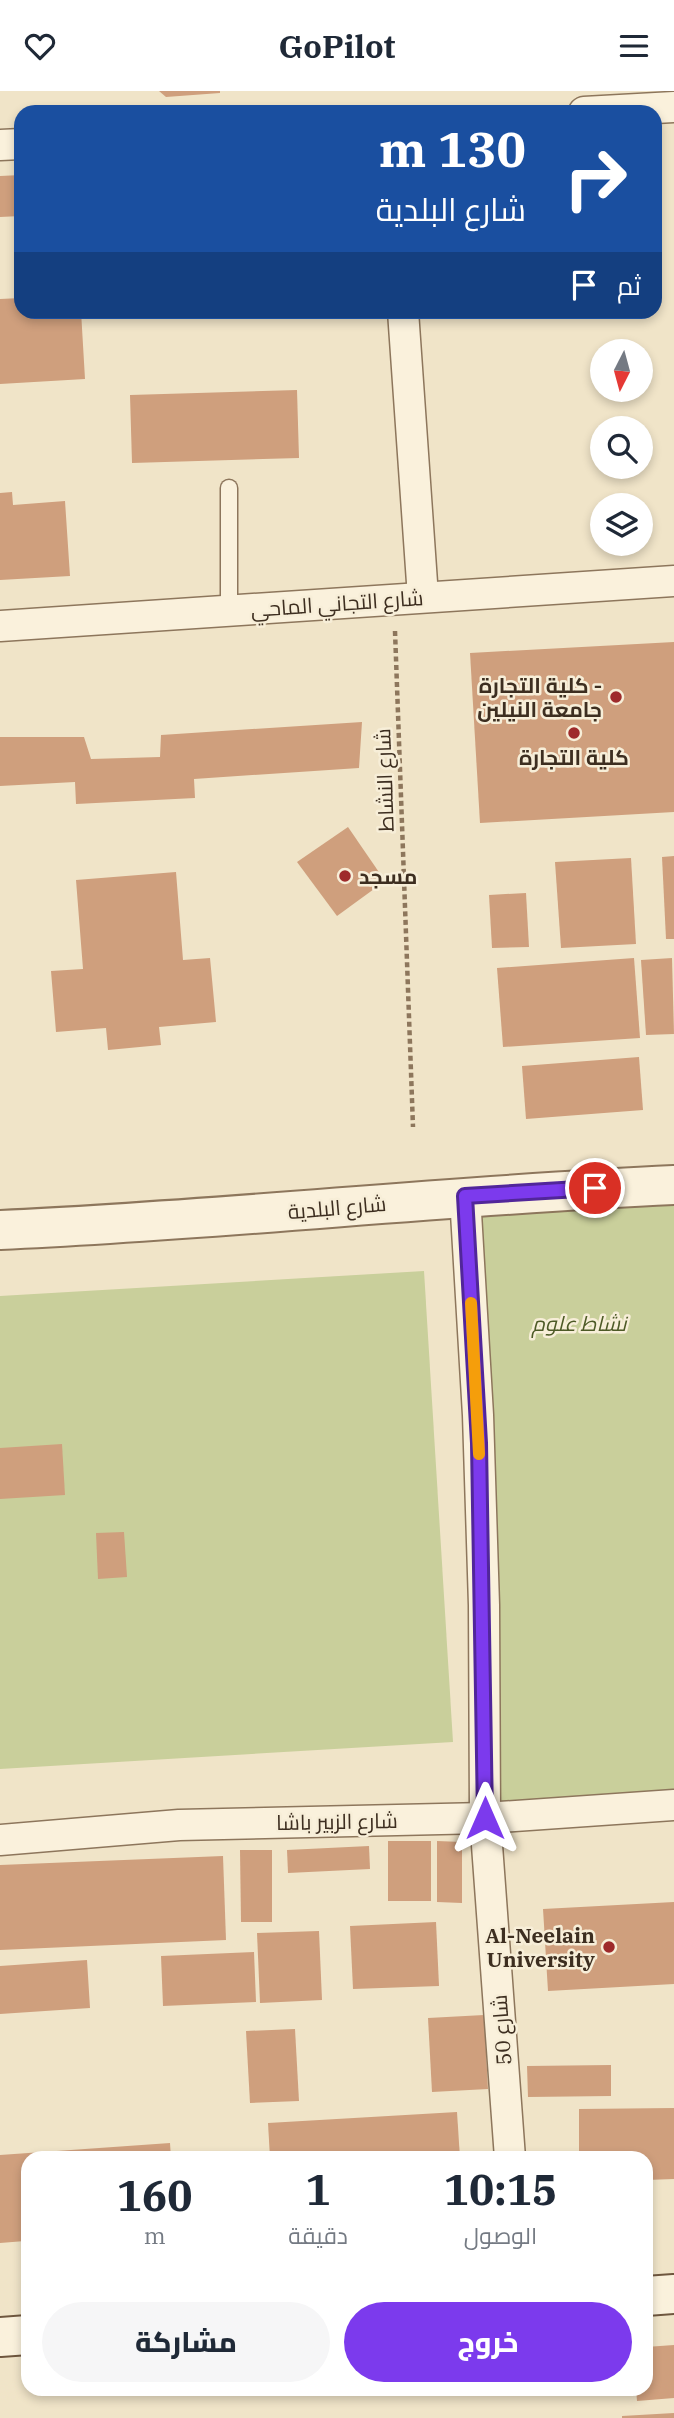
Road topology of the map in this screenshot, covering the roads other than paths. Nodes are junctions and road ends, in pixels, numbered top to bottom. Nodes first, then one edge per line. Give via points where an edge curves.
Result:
1 (403, 319) edge
2 (229, 488) dead end
3 (674, 581) edge
4 (408, 598) junction
5 (229, 610) junction
6 (0, 627) edge
7 (674, 1185) edge
8 (465, 1196) junction
9 (0, 1230) edge
10 (674, 1805) edge
11 (485, 1818) junction
12 (0, 1840) edge
13 (509, 2151) edge
14 (674, 2294) edge
15 (653, 2296) edge
16 (21, 2336) edge
17 (0, 2337) edge

1 - 4 street
2 - 5 lane
3 - 4 street, شارع التجاني الماحي
4 - 5 street, شارع التجاني الماحي
5 - 6 street, شارع التجاني الماحي
7 - 8 street, شارع البلدية
8 - 9 street, شارع البلدية
8 - 11 street, شارع 50 via 479,1443
10 - 11 street, شارع الزبير باشا
11 - 12 street, شارع الزبير باشا via 179,1825
11 - 13 street, شارع 50
14 - 15 street
16 - 17 street

